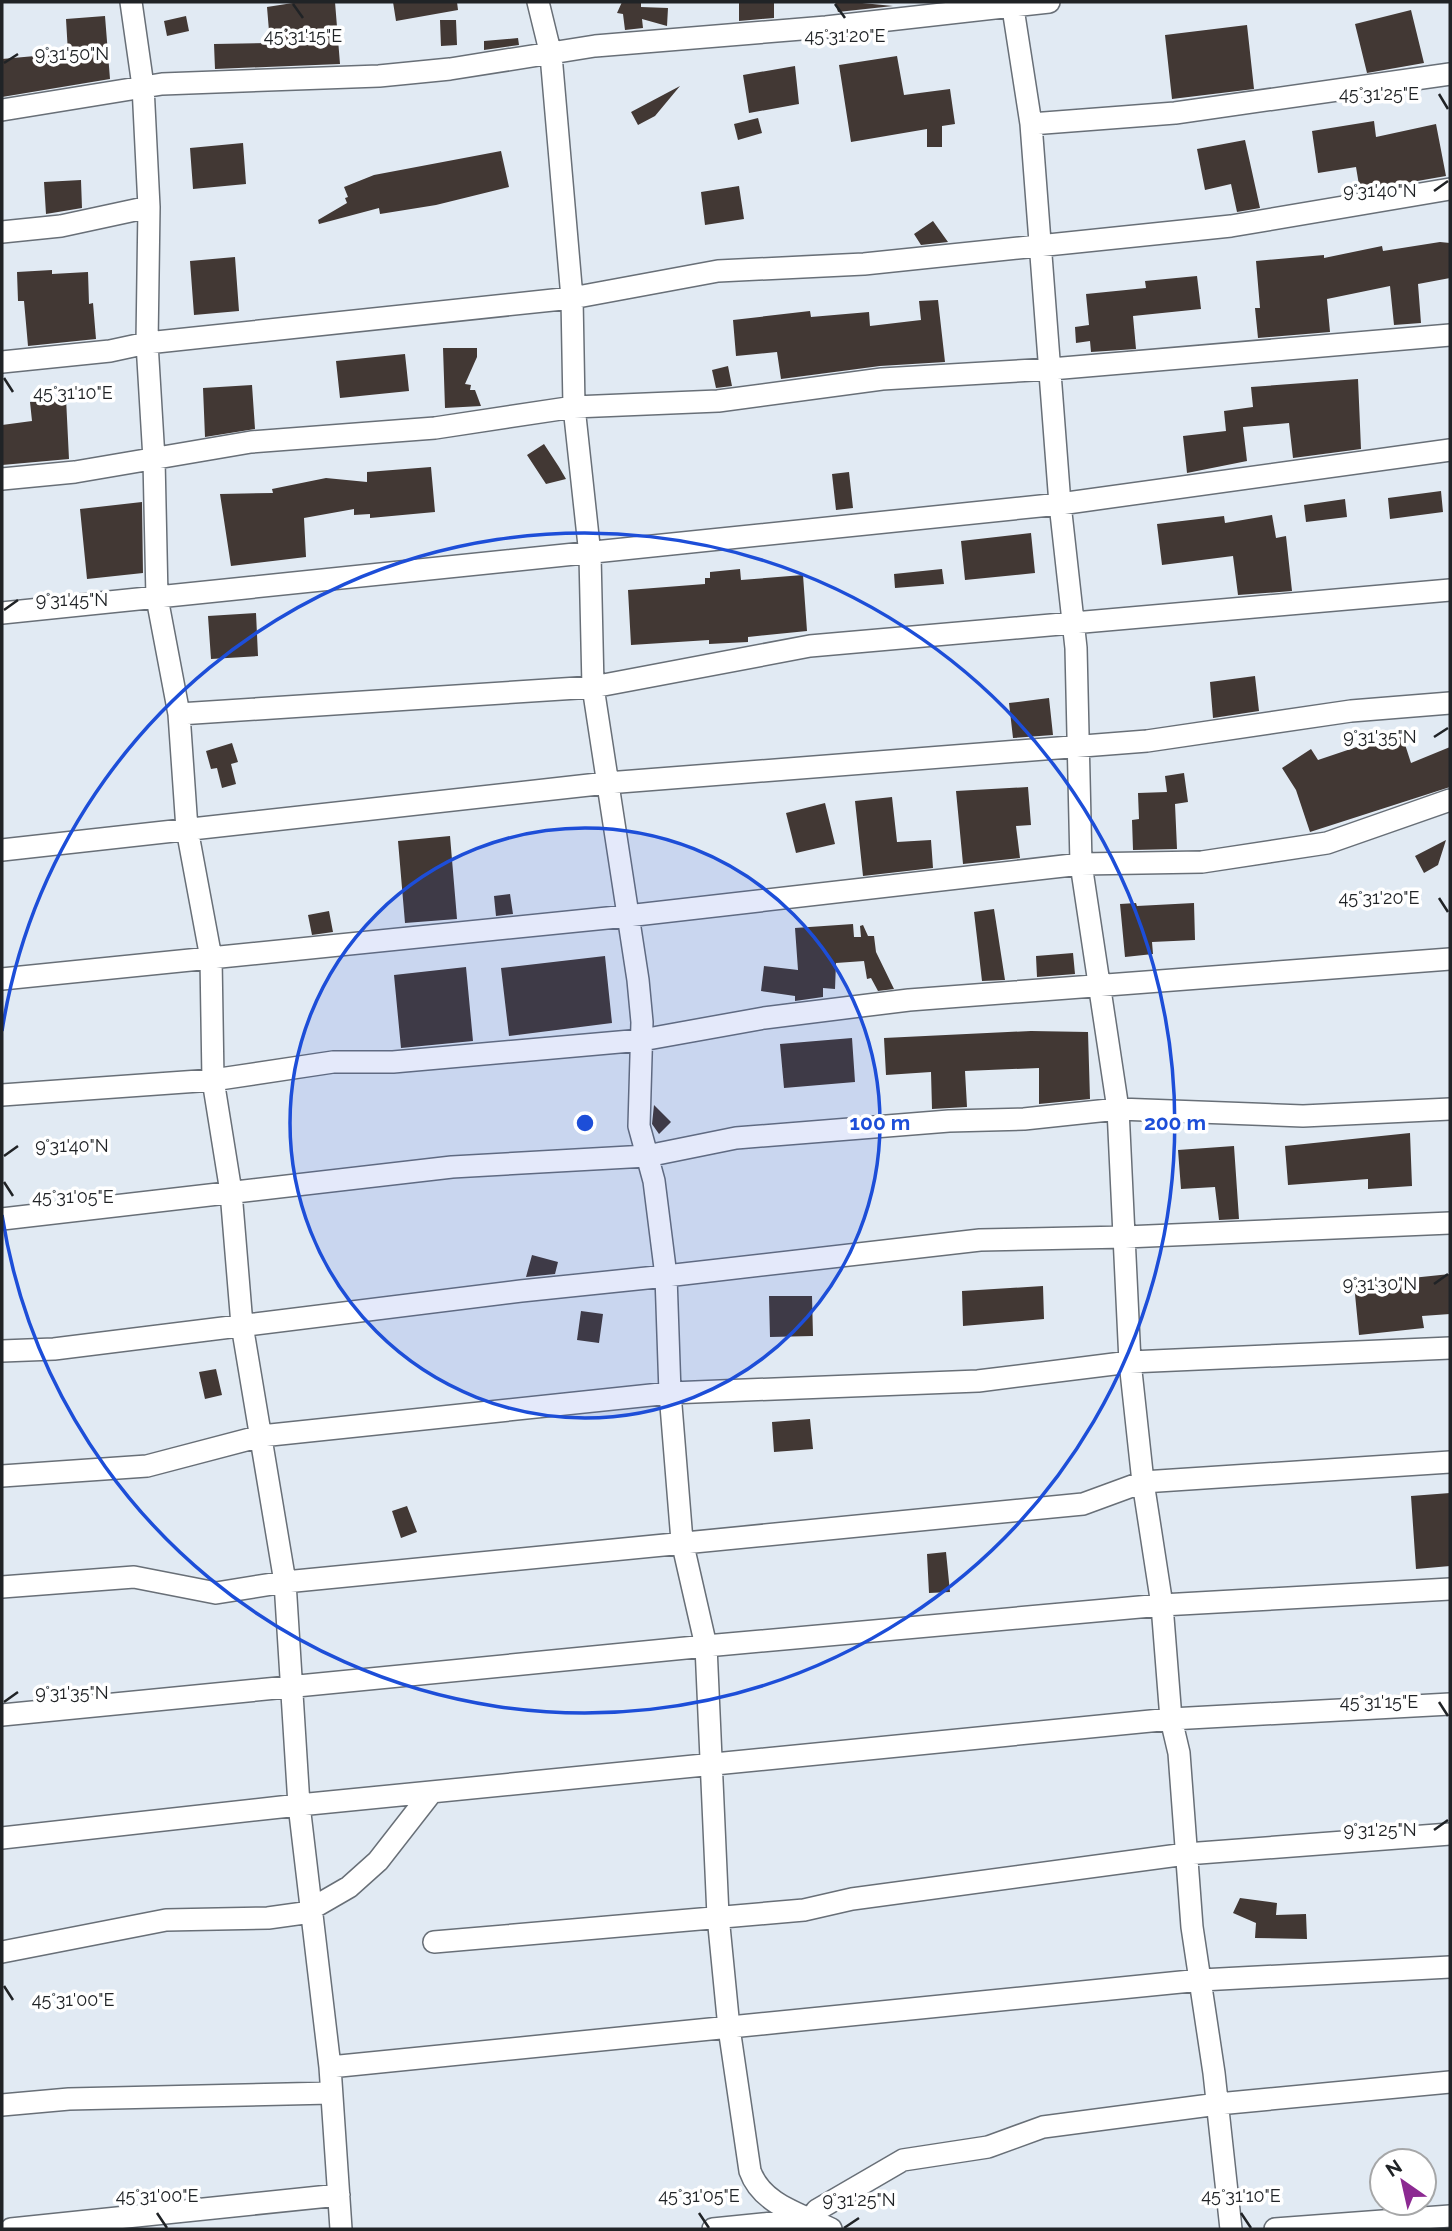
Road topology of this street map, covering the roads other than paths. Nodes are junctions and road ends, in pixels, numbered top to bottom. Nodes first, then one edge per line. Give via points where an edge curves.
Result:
1 (131, 2) edge
2 (538, 2) edge
3 (1049, 2) edge
4 (1012, 4) edge
5 (551, 55) junction
6 (1450, 74) edge
7 (143, 86) junction
8 (2, 110) edge
9 (1031, 124) junction
10 (1450, 189) edge
11 (149, 207) junction
12 (2, 232) edge
13 (1042, 247) junction
14 (572, 298) junction
15 (1450, 335) edge
16 (147, 343) junction
17 (2, 362) edge
18 (1051, 369) junction
19 (574, 407) junction
20 (1450, 450) edge
21 (154, 459) junction
22 (2, 478) edge
23 (1060, 504) junction
24 (590, 555) junction
25 (1450, 590) edge
26 (157, 598) junction
27 (2, 613) edge
28 (1074, 620) junction
29 (593, 687) junction
30 (1450, 703) edge
31 (179, 714) junction
32 (1078, 745) junction
33 (607, 783) junction
34 (1450, 801) edge
35 (187, 829) junction
36 (2, 850) edge
37 (1081, 864) junction
38 (627, 916) junction
39 (211, 958) junction
40 (1450, 959) edge
41 (2, 979) edge
42 (1099, 985) junction
43 (642, 1040) junction
44 (213, 1080) junction
45 (2, 1095) edge
46 (1118, 1109) junction
47 (1450, 1109) edge
48 (647, 1156) junction
49 (231, 1192) junction
50 (2, 1219) edge
51 (1450, 1223) edge
52 (1125, 1237) junction
53 (666, 1276) junction
54 (242, 1325) junction
55 (1450, 1348) edge
56 (2, 1350) edge
57 (1130, 1362) junction
58 (670, 1393) junction
59 (261, 1436) junction
60 (1450, 1462) edge
61 (2, 1476) edge
62 (1143, 1482) junction
63 (682, 1541) junction
64 (285, 1582) junction
65 (2, 1587) edge
66 (1450, 1589) edge
67 (1162, 1605) junction
68 (706, 1646) junction
69 (292, 1688) junction
70 (1450, 1704) edge
71 (2, 1715) edge
72 (1171, 1719) junction
73 (713, 1766) junction
74 (430, 1793) junction
75 (299, 1805) junction
76 (1450, 1834) edge
77 (2, 1838) edge
78 (1186, 1854) junction
79 (313, 1908) junction
80 (718, 1916) junction
81 (434, 1942) dead end
82 (2, 1952) edge
83 (1450, 1967) edge
84 (1201, 1980) junction
85 (729, 2028) junction
86 (330, 2067) junction
87 (1450, 2082) edge
88 (331, 2093) junction
89 (1218, 2104) junction
90 (2, 2105) edge
91 (339, 2194) junction
92 (1450, 2216) edge
93 (811, 2219) junction
94 (748, 2227) edge
95 (11, 2229) edge
96 (341, 2229) edge
97 (713, 2229) edge
98 (831, 2229) edge
99 (1231, 2229) edge
100 (1275, 2229) edge

1 - 7 street
2 - 5 street
3 - 4 street
4 - 5 street via 812,29 595,46
4 - 9 street
5 - 7 street via 379,76
5 - 14 street
6 - 9 street via 1175,113
7 - 8 street
7 - 11 street
9 - 13 street
10 - 13 street via 1231,226
11 - 12 street via 61,226
11 - 16 street
13 - 14 street via 864,264 718,271
13 - 18 street
14 - 16 street
14 - 19 street
15 - 18 street
16 - 17 street
16 - 21 street
18 - 19 street via 882,379 718,401
18 - 23 street
19 - 21 street via 435,428 251,442
19 - 24 street
20 - 23 street
21 - 22 street
21 - 26 street
23 - 24 street
23 - 28 street
24 - 26 street
24 - 29 street
25 - 28 street
26 - 27 street
26 - 31 street
28 - 29 street via 810,646
28 - 32 street
29 - 31 street
29 - 33 street
30 - 32 street via 1351,711 1147,741
31 - 35 street
32 - 33 street
32 - 37 street
33 - 35 street
33 - 38 street
34 - 37 street via 1327,843 1275,852 1202,862
35 - 36 street
35 - 39 street
37 - 38 street
37 - 42 street
38 - 39 street
38 - 43 street
39 - 41 street
39 - 44 street
40 - 42 street
42 - 43 street via 909,1000 764,1018
42 - 46 street
43 - 44 street via 393,1062 333,1062
43 - 48 street via 639,1126
44 - 45 street
44 - 49 street
46 - 47 street via 1303,1116
46 - 48 street via 736,1138
46 - 52 street
48 - 49 street via 452,1167
48 - 53 street
49 - 50 street
49 - 54 street
51 - 52 street
52 - 53 street via 980,1240
52 - 57 street
53 - 54 street
53 - 58 street
54 - 56 street via 54,1349
54 - 59 street
55 - 57 street
57 - 58 street via 978,1381
57 - 62 street
58 - 59 street
58 - 63 street
59 - 61 street via 147,1466
59 - 64 street
60 - 62 street
62 - 63 street via 1083,1504
62 - 67 street
63 - 64 street
63 - 68 street
64 - 65 street via 216,1593 134,1577
64 - 69 street
66 - 67 street
67 - 68 street
67 - 72 street
68 - 69 street
68 - 73 street
69 - 71 street
69 - 75 street
70 - 72 street
72 - 73 street
72 - 78 street via 1179,1753
73 - 74 street
73 - 80 street
74 - 75 street
74 - 79 street via 378,1861 349,1887
75 - 77 street
75 - 79 street
76 - 78 street
78 - 80 street via 852,1899 804,1910
78 - 84 street
79 - 82 street via 268,1918 166,1920
79 - 86 street
80 - 81 street
80 - 85 street
83 - 84 street
84 - 85 street
84 - 89 street
85 - 86 street
85 - 93 street via 755,2186
86 - 88 street
87 - 89 street
88 - 90 street via 69,2099
88 - 91 street
89 - 93 street via 1043,2127 988,2147 903,2160 817,2210
89 - 99 street
91 - 95 street
91 - 96 street
92 - 100 street
93 - 94 street
93 - 98 street
94 - 97 street

